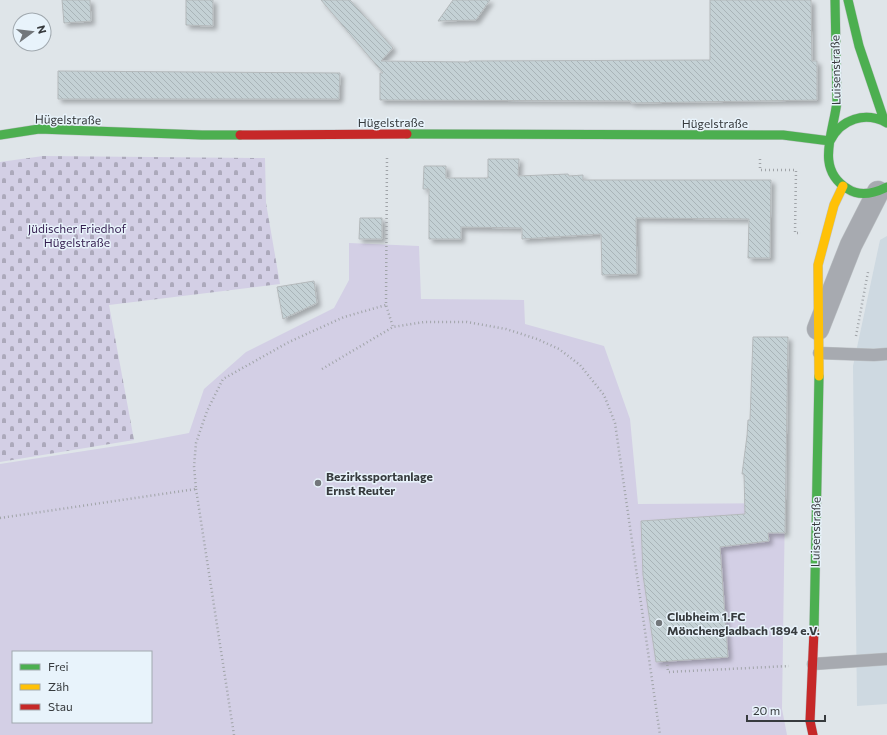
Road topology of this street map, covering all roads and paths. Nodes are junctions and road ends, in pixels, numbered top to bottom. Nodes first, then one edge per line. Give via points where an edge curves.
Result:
1 (835, 0) edge
2 (848, 0) edge
3 (885, 122) edge
4 (387, 134) junction
5 (0, 135) edge
6 (830, 141) junction
7 (843, 186) junction
8 (883, 190) edge
9 (870, 265) dead end
10 (386, 305) junction
11 (393, 327) junction
12 (818, 330) junction
13 (819, 353) junction
14 (853, 354) junction
15 (887, 354) edge
16 (322, 369) dead end
17 (196, 489) junction
18 (0, 518) edge
19 (887, 659) edge
20 (667, 661) dead end
21 (813, 664) junction
22 (779, 668) dead end
23 (234, 735) edge
24 (660, 735) edge
25 (813, 735) edge

1 - 6 street, Luisenstraße via 838,103
2 - 3 street, Luisenstraße via 863,62
3 - 6 street via 872,116 859,117 846,122
4 - 5 street, Hügelstraße via 202,135 39,129
4 - 6 street, Hügelstraße via 783,135
4 - 10 path
6 - 7 street, Luisenstraße via 828,166
7 - 8 street via 854,192 866,194
7 - 12 street, Luisenstraße via 834,205 818,266
8 - 12 street, Luisenstraße via 851,245
9 - 14 path
10 - 11 path
10 - 17 path via 344,317 289,342 223,379 207,411 196,443
11 - 16 path
11 - 24 path via 424,322 467,322 537,339 559,349 580,365 604,395 615,423
12 - 13 street, Luisenstraße
13 - 14 lane
13 - 21 street, Luisenstraße
14 - 15 lane
17 - 18 path
17 - 23 path
19 - 21 lane
20 - 22 path via 668,672
21 - 25 street, Luisenstraße via 810,721

